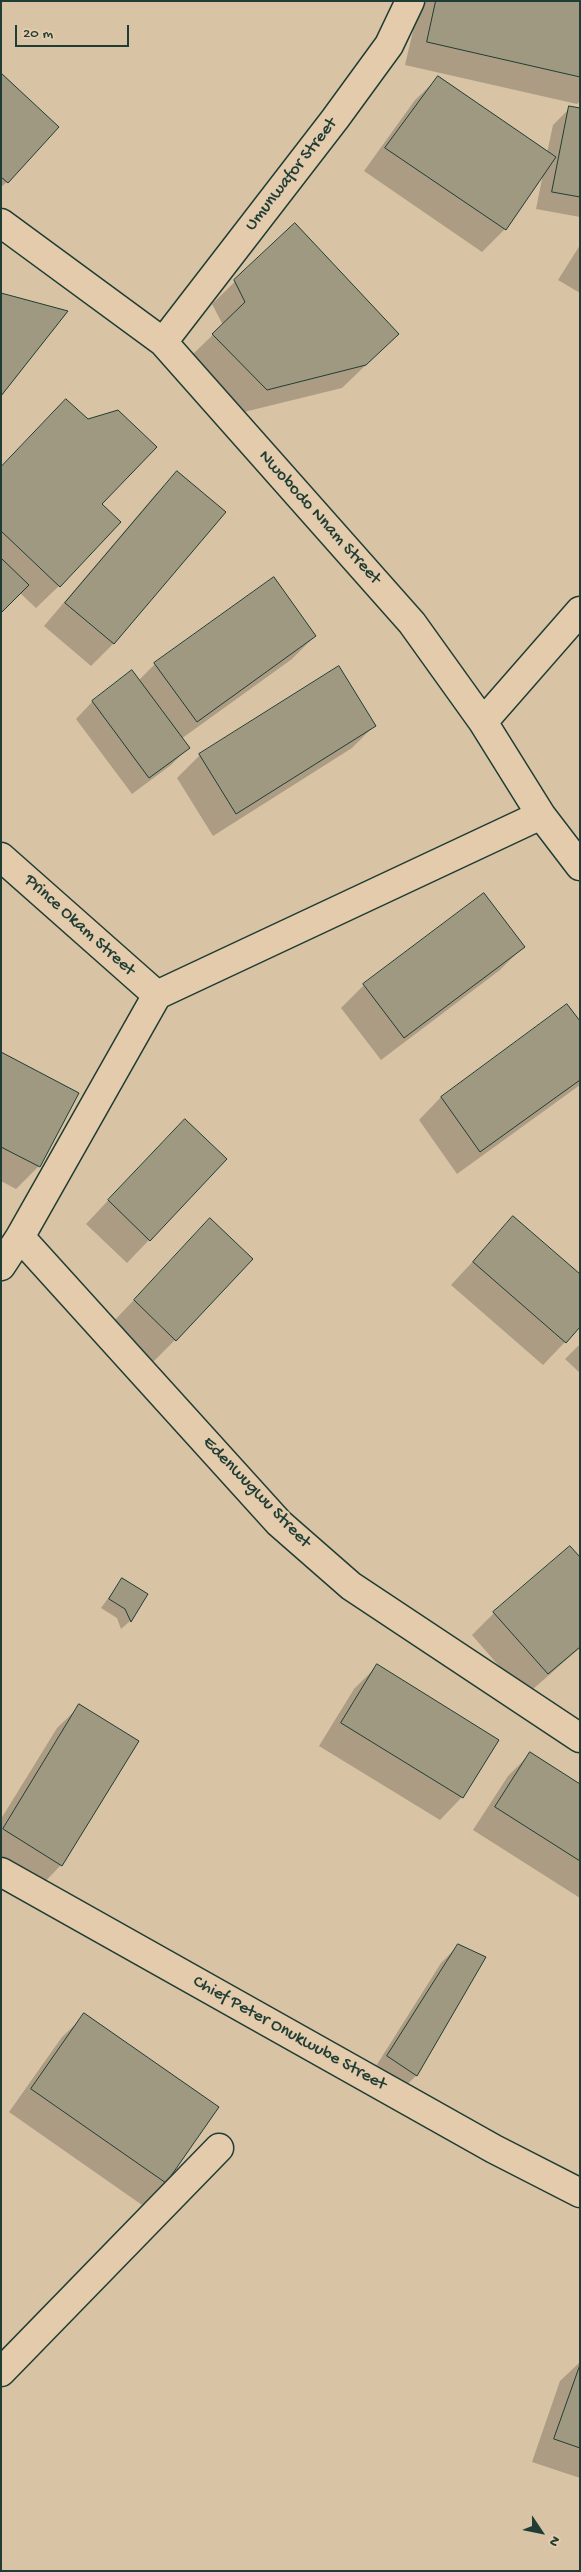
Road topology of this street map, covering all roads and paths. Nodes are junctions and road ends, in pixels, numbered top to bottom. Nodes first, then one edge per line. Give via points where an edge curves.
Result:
1 (410, 1) edge
2 (1, 223) edge
3 (163, 342) junction
4 (580, 611) edge
5 (483, 722) junction
6 (541, 815) junction
7 (1, 857) edge
8 (580, 866) edge
9 (157, 995) junction
10 (20, 1237) junction
11 (1, 1266) edge
12 (580, 1738) edge
13 (1, 1872) edge
14 (219, 2148) dead end
15 (580, 2193) edge
16 (1, 2372) edge

1 - 3 street, Umunwafor Street via 389,45 335,120
2 - 3 street, Nwobodo Nnam Street
3 - 5 street, Nwobodo Nnam Street via 412,623
4 - 5 street
5 - 6 street, Nwobodo Nnam Street
6 - 8 street, Nwobodo Nnam Street
6 - 9 street
7 - 9 street, Prince Okam Street
9 - 10 street
10 - 11 street
10 - 12 street, Edenwugwu Street via 279,1523 351,1586
13 - 15 street, Chief Peter Onukwube Street via 494,2150
14 - 16 street

